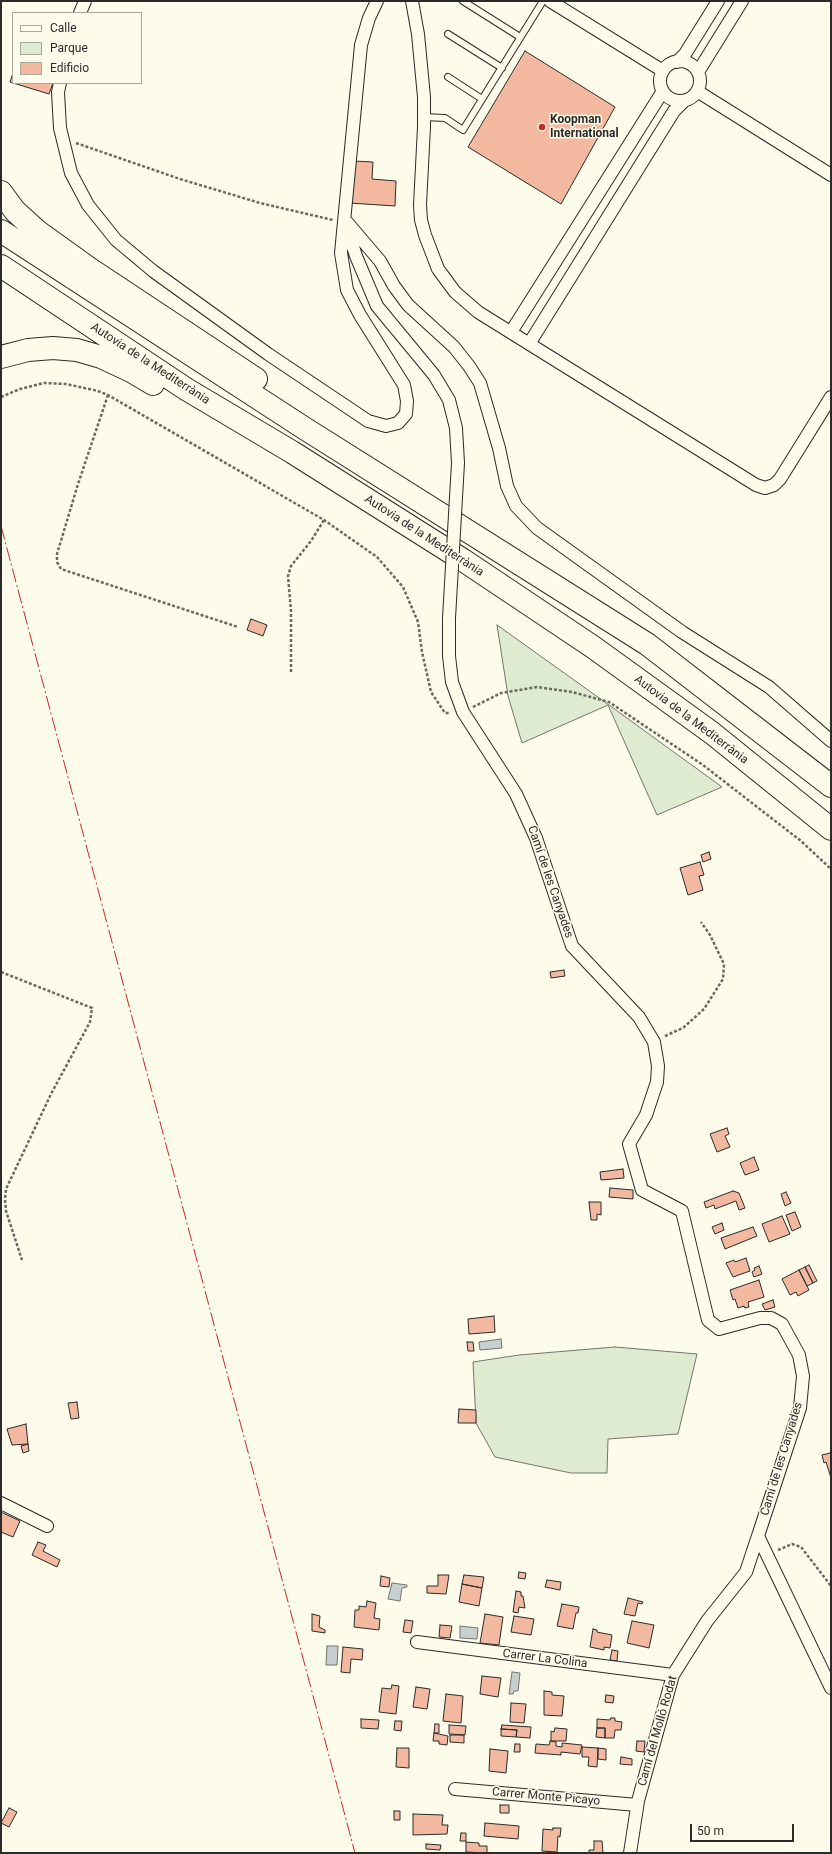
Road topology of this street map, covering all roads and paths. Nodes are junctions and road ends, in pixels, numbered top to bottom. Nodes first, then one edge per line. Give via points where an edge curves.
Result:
1 (85, 1) edge
2 (377, 1) edge
3 (412, 1) edge
4 (463, 1) edge
5 (543, 1) edge
6 (550, 1) edge
7 (718, 1) edge
8 (742, 1) edge
9 (80, 12) edge
10 (448, 34) dead end
11 (520, 37) junction
12 (677, 62) junction
13 (502, 68) junction
14 (663, 71) junction
15 (698, 72) junction
16 (448, 77) dead end
17 (60, 84) edge
18 (663, 91) junction
19 (697, 92) junction
20 (482, 99) junction
21 (684, 101) junction
22 (424, 117) junction
23 (64, 143) junction
24 (831, 175) edge
25 (1, 192) edge
26 (345, 220) junction
27 (1, 231) edge
28 (1, 266) edge
29 (511, 332) junction
30 (529, 344) junction
31 (1, 357) edge
32 (108, 395) junction
33 (1, 397) edge
34 (831, 397) edge
35 (304, 428) junction
36 (292, 452) junction
37 (324, 520) junction
38 (238, 627) dead end
39 (291, 672) dead end
40 (463, 712) junction
41 (831, 741) edge
42 (831, 786) edge
43 (831, 829) edge
44 (831, 869) edge
45 (701, 922) dead end
46 (1, 972) edge
47 (654, 1042) junction
48 (22, 1260) dead end
49 (1, 1503) edge
50 (46, 1526) dead end
51 (758, 1536) junction
52 (767, 1555) junction
53 (831, 1586) edge
54 (417, 1642) dead end
55 (673, 1675) junction
56 (831, 1688) edge
57 (455, 1789) dead end
58 (637, 1806) junction
59 (630, 1853) edge

1 - 9 street
2 - 26 street via 361,45
3 - 22 street via 422,65
4 - 11 lane
5 - 11 lane
6 - 14 street
7 - 12 street via 685,54
8 - 15 street
10 - 13 lane
11 - 13 lane
12 - 14 street
12 - 15 street via 689,64
13 - 20 lane
14 - 18 street
15 - 19 street via 700,85
16 - 20 lane
17 - 23 street via 60,128
18 - 21 street via 672,99
18 - 29 street
19 - 21 street
19 - 24 street
20 - 22 lane via 463,130 446,118
21 - 30 street via 674,111
22 - 29 street via 420,205 421,220 430,251 438,269 455,292 478,312
23 - 26 path via 73,142 260,203 331,220
23 - 26 street via 71,173 88,205 116,240 153,271 268,354 368,421 386,426 398,422 406,414 404,385 360,316 347,290 341,253
25 - 35 highway via 15,211 37,231 266,386
26 - 40 street, Camí de les Canyades, bridge via 356,256 377,306 434,375 448,400 456,428 458,463 449,656 452,682
26 - 41 street via 380,261 408,305 454,347 480,383 507,486 516,506 536,528 682,632 769,687
27 - 35 highway
28 - 36 highway, Autovia de la Mediterrània via 186,389
29 - 30 street
30 - 34 street via 756,485 766,488 780,479
31 - 36 highway via 28,350 53,348 77,350 101,357 131,370 253,446
32 - 33 path via 66,384 44,383
32 - 37 path
32 - 38 path via 78,484 57,554 57,562 61,569
35 - 42 highway via 647,644
36 - 43 highway, Autovia de la Mediterrània via 463,560 593,647 712,733
37 - 39 path via 291,566 288,576
37 - 40 path via 377,556 403,587 418,622 431,692 445,713
40 - 44 path via 501,693 537,687 572,692 609,702 703,765 801,841
40 - 47 street, Camí de les Canyades via 516,794 536,838 572,946 638,1017
45 - 47 path via 724,964 723,979 704,1009 683,1028
46 - 48 path via 92,1008 90,1022 51,1094 6,1189 6,1211
47 - 51 street, Camí de les Canyades via 658,1066 656,1082 646,1115 629,1144 642,1190 682,1211 708,1320 718,1329 760,1318 771,1318 785,1328 799,1355 803,1376 800,1408
49 - 50 street
51 - 52 street
51 - 55 street, Camí del Molló Rodat via 746,1572 707,1621
52 - 53 path via 792,1544 801,1547
52 - 56 street
54 - 55 street, Carrer La Colina
55 - 58 street, Camí del Molló Rodat
57 - 58 street, Carrer Monte Picayo
58 - 59 street, Camí del Molló Rodat

